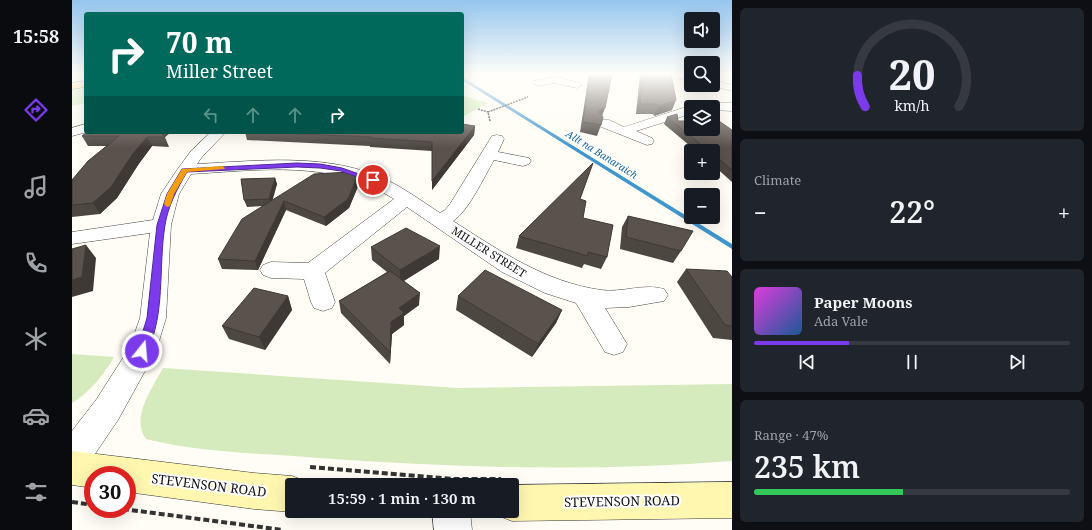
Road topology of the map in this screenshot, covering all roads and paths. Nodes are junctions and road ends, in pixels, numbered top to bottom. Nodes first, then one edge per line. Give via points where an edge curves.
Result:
1 (513, 105) dead end
2 (732, 107) edge
3 (720, 108) edge
4 (478, 109) dead end
5 (488, 112) junction
6 (684, 112) edge
7 (604, 123) edge
8 (84, 129) edge
9 (624, 131) junction
10 (72, 132) edge
11 (494, 133) joint
12 (217, 134) edge
13 (647, 141) dead end
14 (489, 155) junction
15 (523, 161) dead end
16 (185, 170) junction
17 (406, 199) junction
18 (440, 221) junction
19 (161, 225) junction
20 (72, 238) edge
21 (271, 270) dead end
22 (313, 271) junction
23 (656, 295) dead end
24 (584, 296) junction
25 (323, 302) dead end
26 (614, 344) dead end
27 (72, 458) edge
28 (72, 468) edge
29 (84, 470) edge
30 (136, 476) edge
31 (285, 483) edge
32 (519, 491) edge
33 (732, 500) edge
34 (72, 502) edge
35 (84, 504) edge
36 (136, 511) edge
37 (452, 518) edge
38 (282, 530) edge
39 (453, 530) edge

1 - 5 path
2 - 3 street
4 - 5 path
5 - 11 path
6 - 9 street
7 - 9 street
8 - 10 street
9 - 13 street
11 - 14 street, MILLER STREET
12 - 16 street via 196,154
14 - 15 street
14 - 18 street, MILLER STREET via 458,206 452,214
16 - 17 street, MILLER STREET via 320,166 364,176
16 - 19 street via 170,194
17 - 18 street, MILLER STREET
17 - 22 street
18 - 24 street, MILLER STREET via 522,274 562,291
19 - 20 street
19 - 27 street via 153,318 142,351 107,410
21 - 22 street
22 - 25 street
23 - 24 street, MILLER STREET via 603,299
24 - 26 street
28 - 29 street, STEVENSON ROAD
30 - 31 street, STEVENSON ROAD via 254,491
32 - 33 street, STEVENSON ROAD
34 - 35 path
36 - 38 path
37 - 39 street

